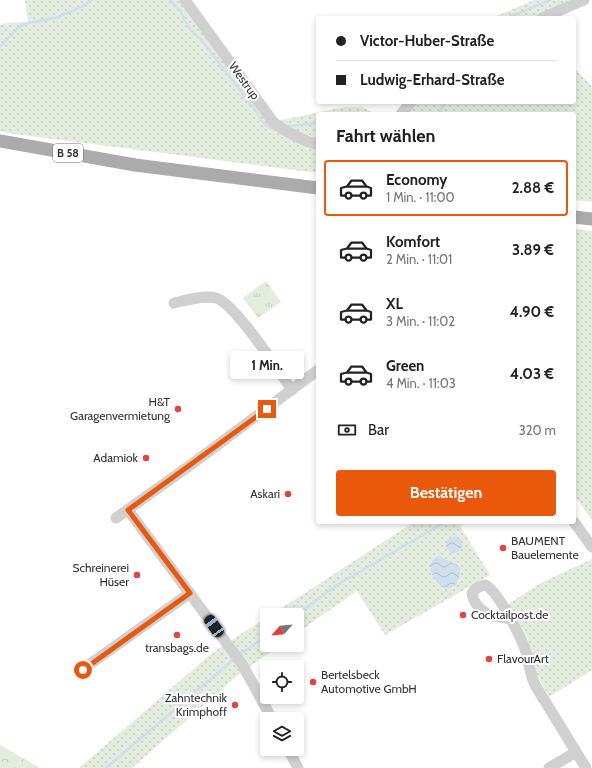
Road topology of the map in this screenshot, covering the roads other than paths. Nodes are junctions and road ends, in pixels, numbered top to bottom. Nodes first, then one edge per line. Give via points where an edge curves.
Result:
1 (185, 0) edge
2 (584, 0) edge
3 (547, 16) edge
4 (409, 104) edge
5 (402, 112) edge
6 (0, 141) edge
7 (316, 144) edge
8 (316, 188) edge
9 (576, 217) edge
10 (592, 220) edge
11 (174, 303) dead end
12 (316, 372) edge
13 (292, 390) junction
14 (128, 510) junction
15 (116, 518) dead end
16 (575, 524) edge
17 (592, 547) edge
18 (190, 593) junction
19 (510, 619) dead end
20 (83, 670) dead end
21 (268, 712) edge
22 (576, 752) junction
23 (292, 756) edge
24 (298, 768) edge
25 (549, 768) edge
26 (586, 768) edge

1 - 7 street, Westrup via 274,122 302,140
2 - 3 street
4 - 5 street
6 - 8 main road, B 58 via 134,165
9 - 10 main road
11 - 13 street via 209,297 218,298 228,304
12 - 13 street
13 - 14 street
14 - 15 street
14 - 18 street
16 - 17 street
18 - 20 street
18 - 21 street via 242,664
19 - 22 street via 522,642 535,685
22 - 25 street
22 - 26 street
23 - 24 street

